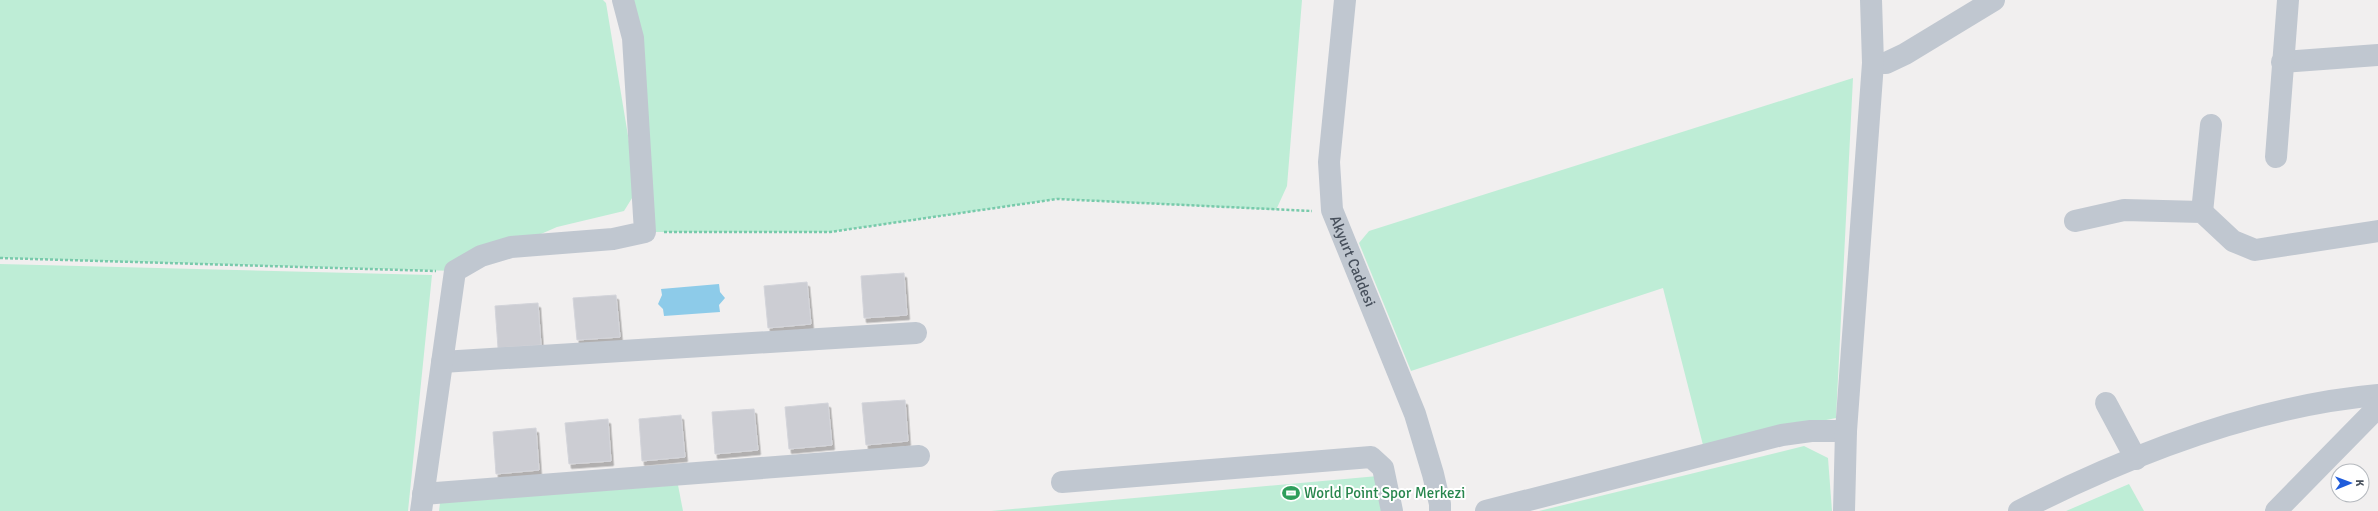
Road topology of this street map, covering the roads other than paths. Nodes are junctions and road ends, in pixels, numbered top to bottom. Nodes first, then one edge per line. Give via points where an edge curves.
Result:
1 (623, 0) edge
2 (1331, 0) edge
3 (1345, 0) edge
4 (1871, 0) edge
5 (1994, 0) edge
6 (2288, 0) edge
7 (2378, 56) edge
8 (2282, 62) junction
9 (1873, 63) junction
10 (2211, 125) dead end
11 (2276, 157) dead end
12 (2202, 212) junction
13 (2075, 221) dead end
14 (2378, 231) edge
15 (916, 333) dead end
16 (442, 362) junction
17 (2378, 395) edge
18 (2106, 403) dead end
19 (2378, 407) edge
20 (1846, 431) junction
21 (919, 456) dead end
22 (2136, 459) junction
23 (1062, 482) dead end
24 (422, 502) edge
25 (1392, 511) edge
26 (1429, 511) edge
27 (1440, 511) edge
28 (1486, 511) edge
29 (1844, 511) edge
30 (2018, 511) edge
31 (2276, 511) edge

1 - 16 street via 632,38 645,232 613,239 511,247 481,256 455,271
2 - 26 street, Akyurt Caddesi via 1318,134 1318,190 1321,212 1345,277 1377,350
3 - 27 street, Akyurt Caddesi via 1329,162 1332,210 1415,414
4 - 9 street
5 - 9 street via 1905,54 1886,63
6 - 8 street
7 - 8 street
8 - 11 street
9 - 20 street
10 - 12 street
12 - 13 street via 2124,210
12 - 14 street via 2233,242 2255,250
15 - 16 street
16 - 24 street
17 - 22 street via 2318,403 2260,416 2200,434
18 - 22 street
19 - 31 street
20 - 28 street via 1811,431 1782,435
20 - 29 street
21 - 24 street
22 - 30 street via 2070,485
23 - 25 street via 1371,457 1383,468

